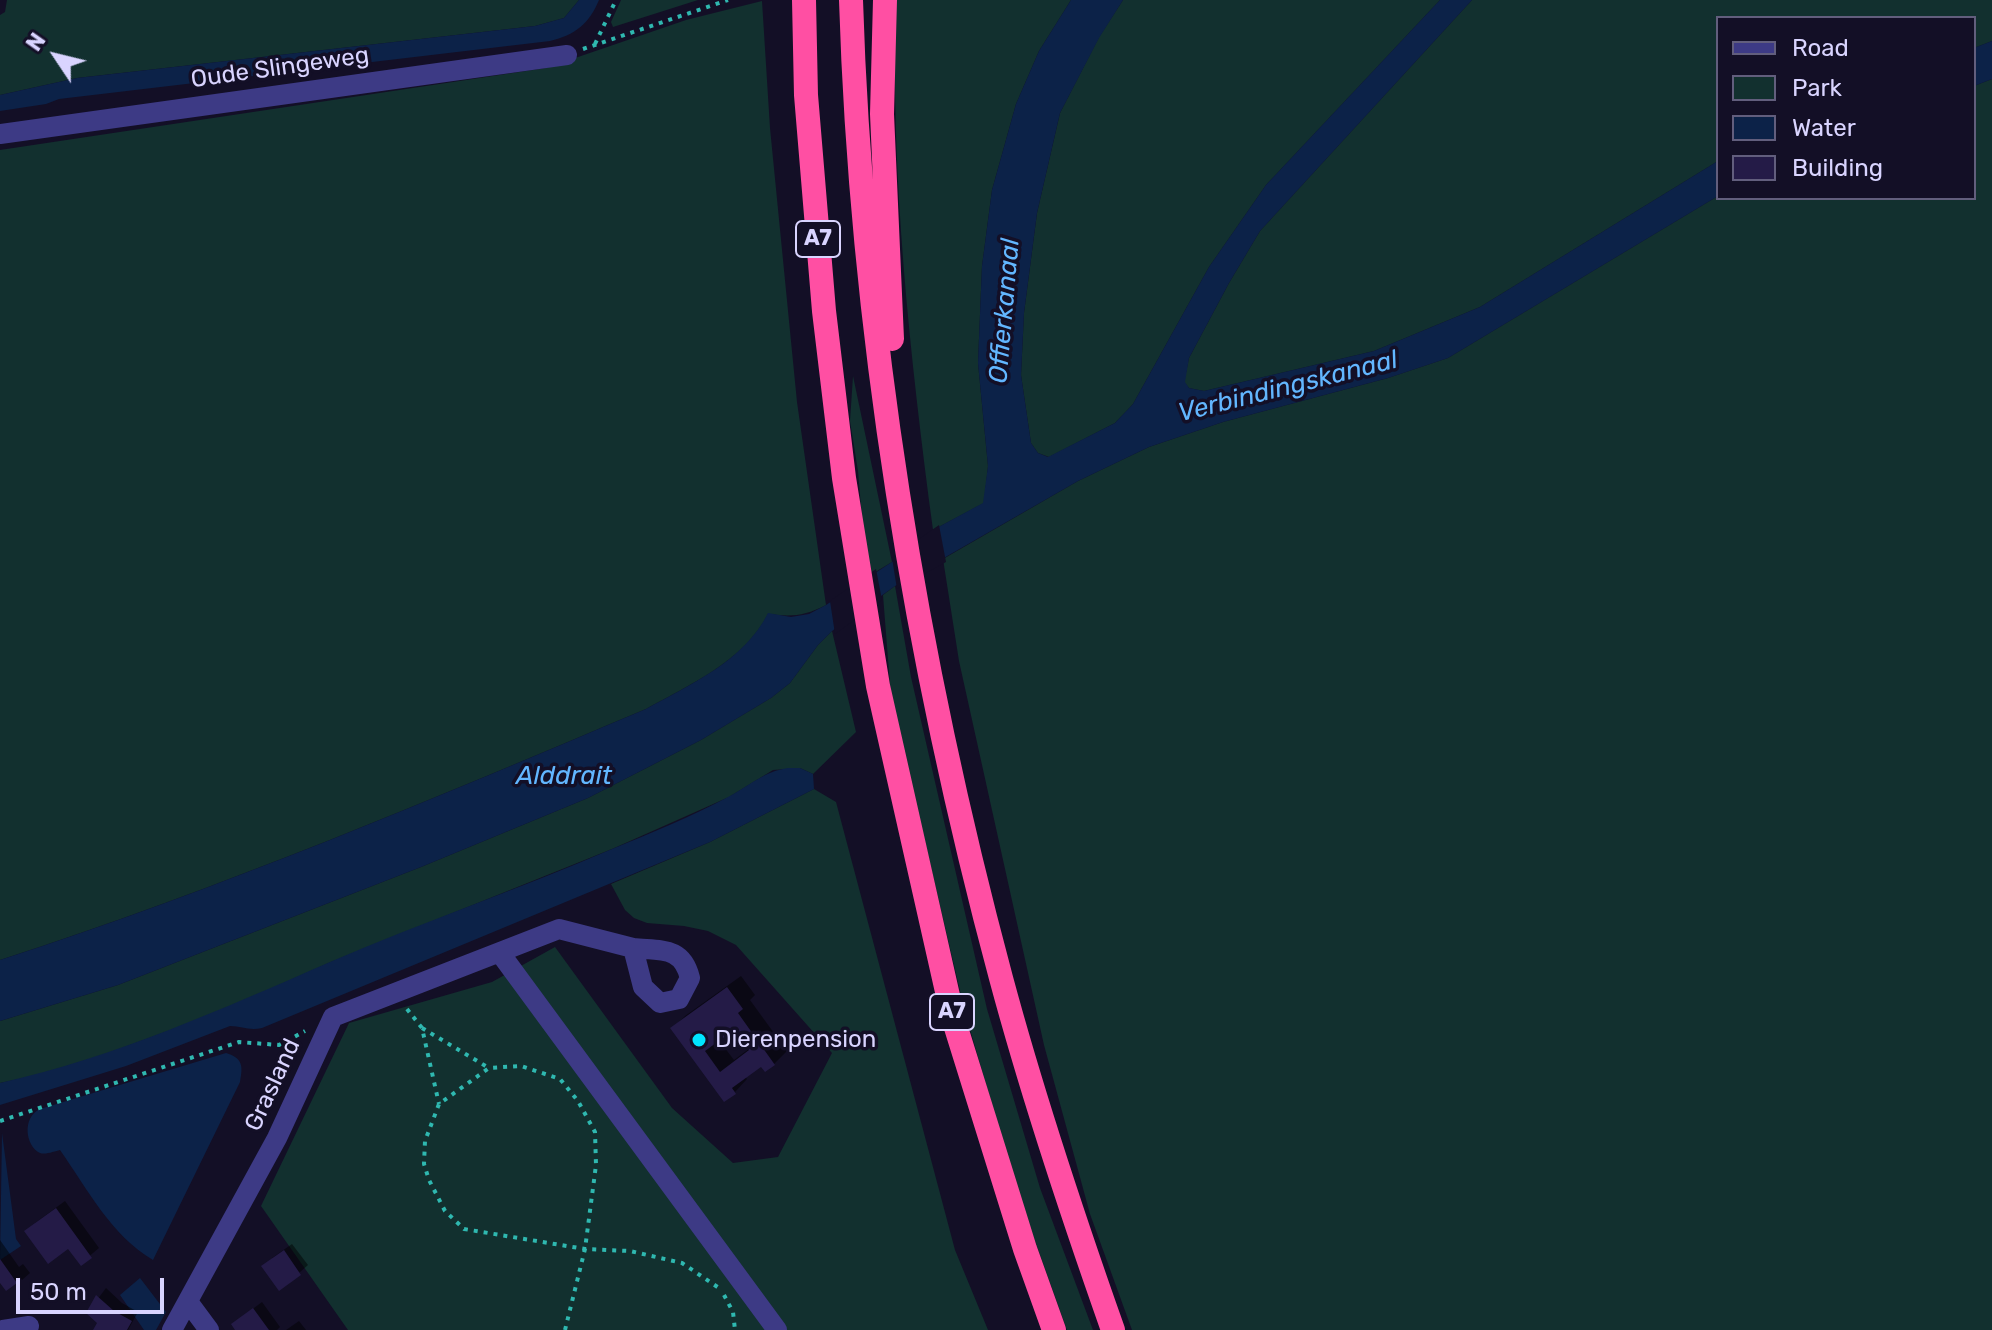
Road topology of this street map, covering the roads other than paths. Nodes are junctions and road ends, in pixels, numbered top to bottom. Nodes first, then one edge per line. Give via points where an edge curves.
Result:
1 (804, 0) edge
2 (851, 0) edge
3 (885, 0) edge
4 (567, 55) dead end
5 (0, 134) edge
6 (892, 453) junction
7 (633, 948) dead end
8 (500, 953) junction
9 (187, 1306) junction
10 (29, 1326) dead end
11 (3, 1330) edge
12 (172, 1330) edge
13 (209, 1330) edge
14 (777, 1330) edge
15 (1054, 1330) edge
16 (1113, 1330) edge

1 - 15 highway, A7 via 806,95 824,311 844,478 878,686 953,1018
2 - 6 highway, A7 via 871,288
3 - 6 highway, A7 via 882,114
4 - 5 street, Oude Slingeweg
6 - 16 highway, A7 via 945,749 1001,979
7 - 8 street via 559,929
8 - 9 street, Grasland via 333,1017 277,1138
8 - 14 street
9 - 12 street, Grasland
9 - 13 street
10 - 11 street

